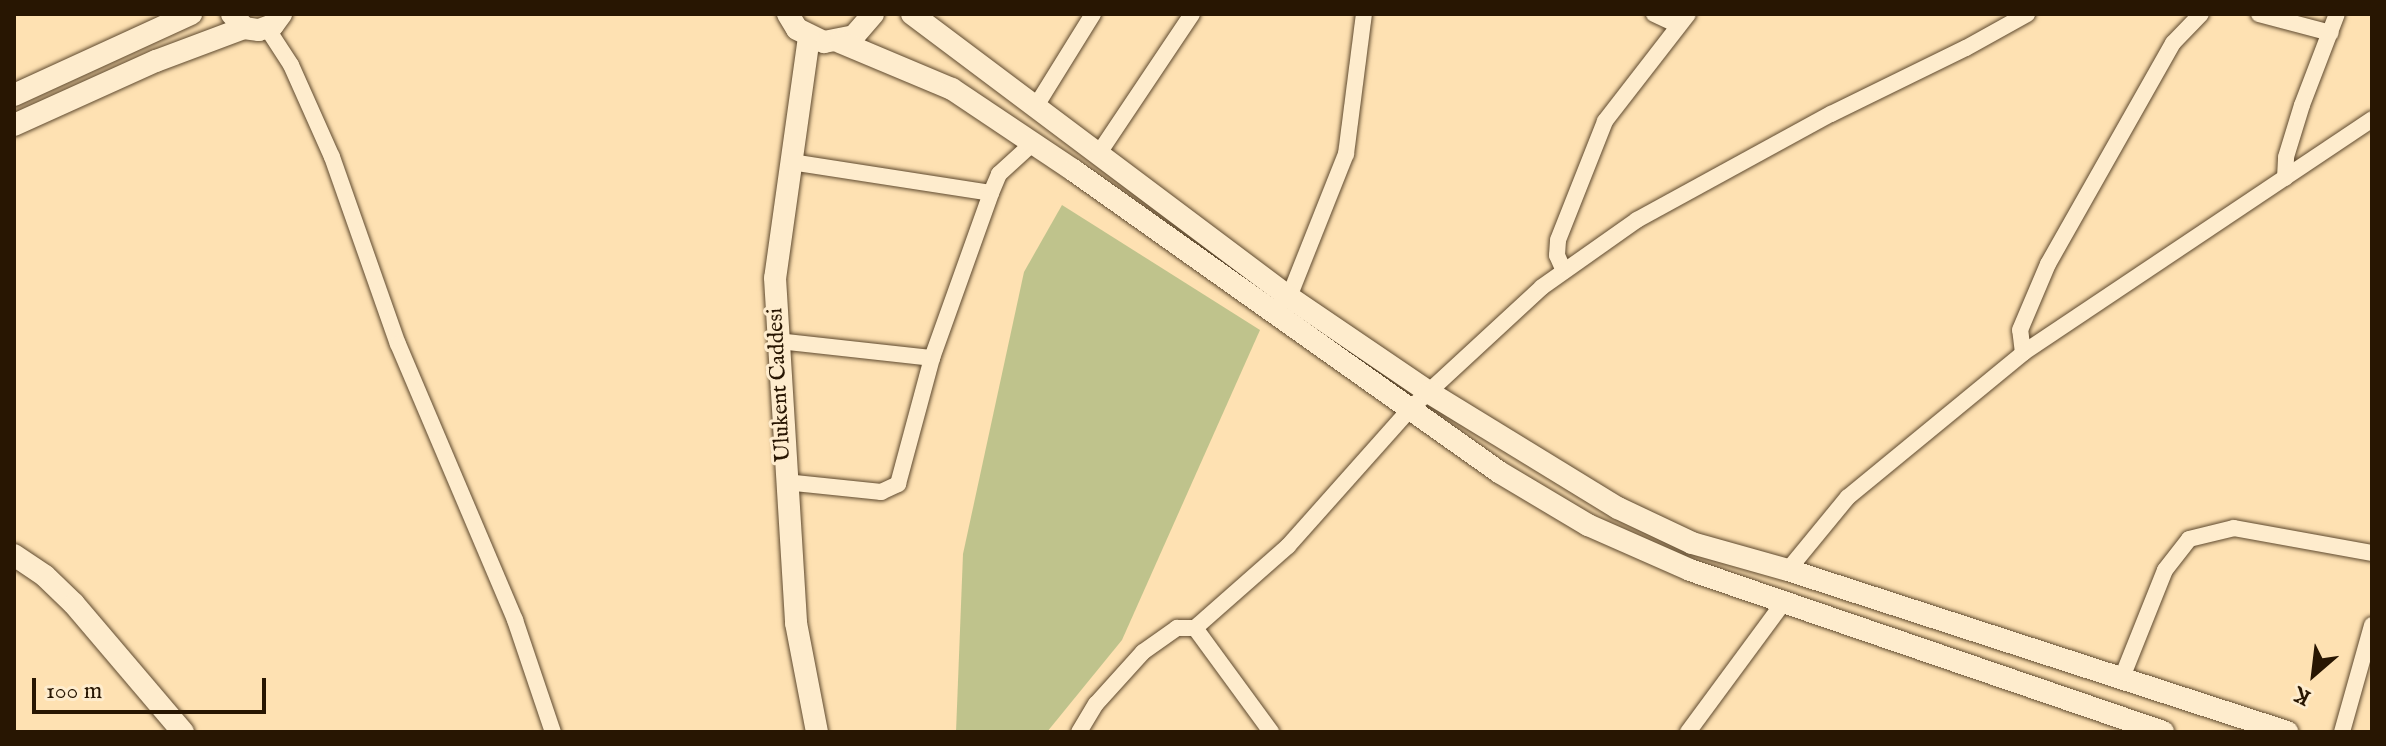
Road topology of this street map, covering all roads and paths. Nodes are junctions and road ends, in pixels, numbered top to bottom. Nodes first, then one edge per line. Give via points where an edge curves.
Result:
1 (191, 14) edge
2 (873, 14) edge
3 (912, 14) edge
4 (1093, 14) edge
5 (1192, 14) edge
6 (1364, 14) edge
7 (1654, 14) edge
8 (2027, 14) edge
9 (2201, 14) edge
10 (2259, 14) edge
11 (2337, 14) edge
12 (787, 15) edge
13 (1683, 20) edge
14 (256, 21) edge
15 (2331, 33) junction
16 (809, 37) junction
17 (840, 42) junction
18 (14, 95) edge
19 (1036, 106) junction
20 (2372, 119) edge
21 (14, 125) edge
22 (1033, 143) junction
23 (1099, 153) junction
24 (791, 162) junction
25 (2285, 178) junction
26 (991, 193) junction
27 (1564, 271) junction
28 (1289, 297) junction
29 (778, 341) junction
30 (2023, 353) junction
31 (932, 358) junction
32 (1430, 393) junction
33 (1410, 409) junction
34 (785, 482) junction
35 (2372, 553) edge
36 (14, 555) edge
37 (1788, 570) junction
38 (1784, 602) junction
39 (2372, 625) edge
40 (1195, 628) junction
41 (2121, 680) junction
42 (183, 732) edge
43 (553, 732) edge
44 (817, 732) edge
45 (1080, 732) edge
46 (1271, 732) edge
47 (1688, 732) edge
48 (2163, 732) edge
49 (2287, 732) edge
50 (2342, 732) edge

1 - 18 street
2 - 17 street via 854,36
3 - 19 street
4 - 19 street
5 - 23 street
6 - 28 street via 1346,154
7 - 13 street
8 - 27 street via 1637,220
9 - 30 street via 2173,43 2048,264 2020,330
10 - 15 street
11 - 15 street
12 - 16 street
13 - 27 street via 1605,121 1558,240
14 - 21 street
14 - 43 street via 291,65 332,157 398,344 515,620
15 - 25 street via 2302,105
16 - 17 street
16 - 24 street, Ulukent Caddesi
17 - 22 street via 952,89
19 - 23 street
20 - 25 street
22 - 26 street via 999,174
22 - 33 street
23 - 28 street
24 - 26 street
24 - 29 street, Ulukent Caddesi via 775,278
25 - 30 street
26 - 31 street
27 - 32 street
28 - 32 street
29 - 31 street
29 - 34 street, Ulukent Caddesi
30 - 37 street via 1848,497
31 - 34 street via 898,484 881,492
32 - 33 street
32 - 37 street via 1618,508 1692,543
33 - 38 street via 1499,472 1588,525 1690,570
33 - 40 street via 1288,546
34 - 44 street, Ulukent Caddesi via 796,623
35 - 41 street via 2234,528 2189,539 2165,570
36 - 42 street via 74,604
37 - 41 street
38 - 47 street
38 - 48 street
39 - 50 street
40 - 45 street via 1177,628 1143,652 1096,704
40 - 46 street
41 - 49 street

